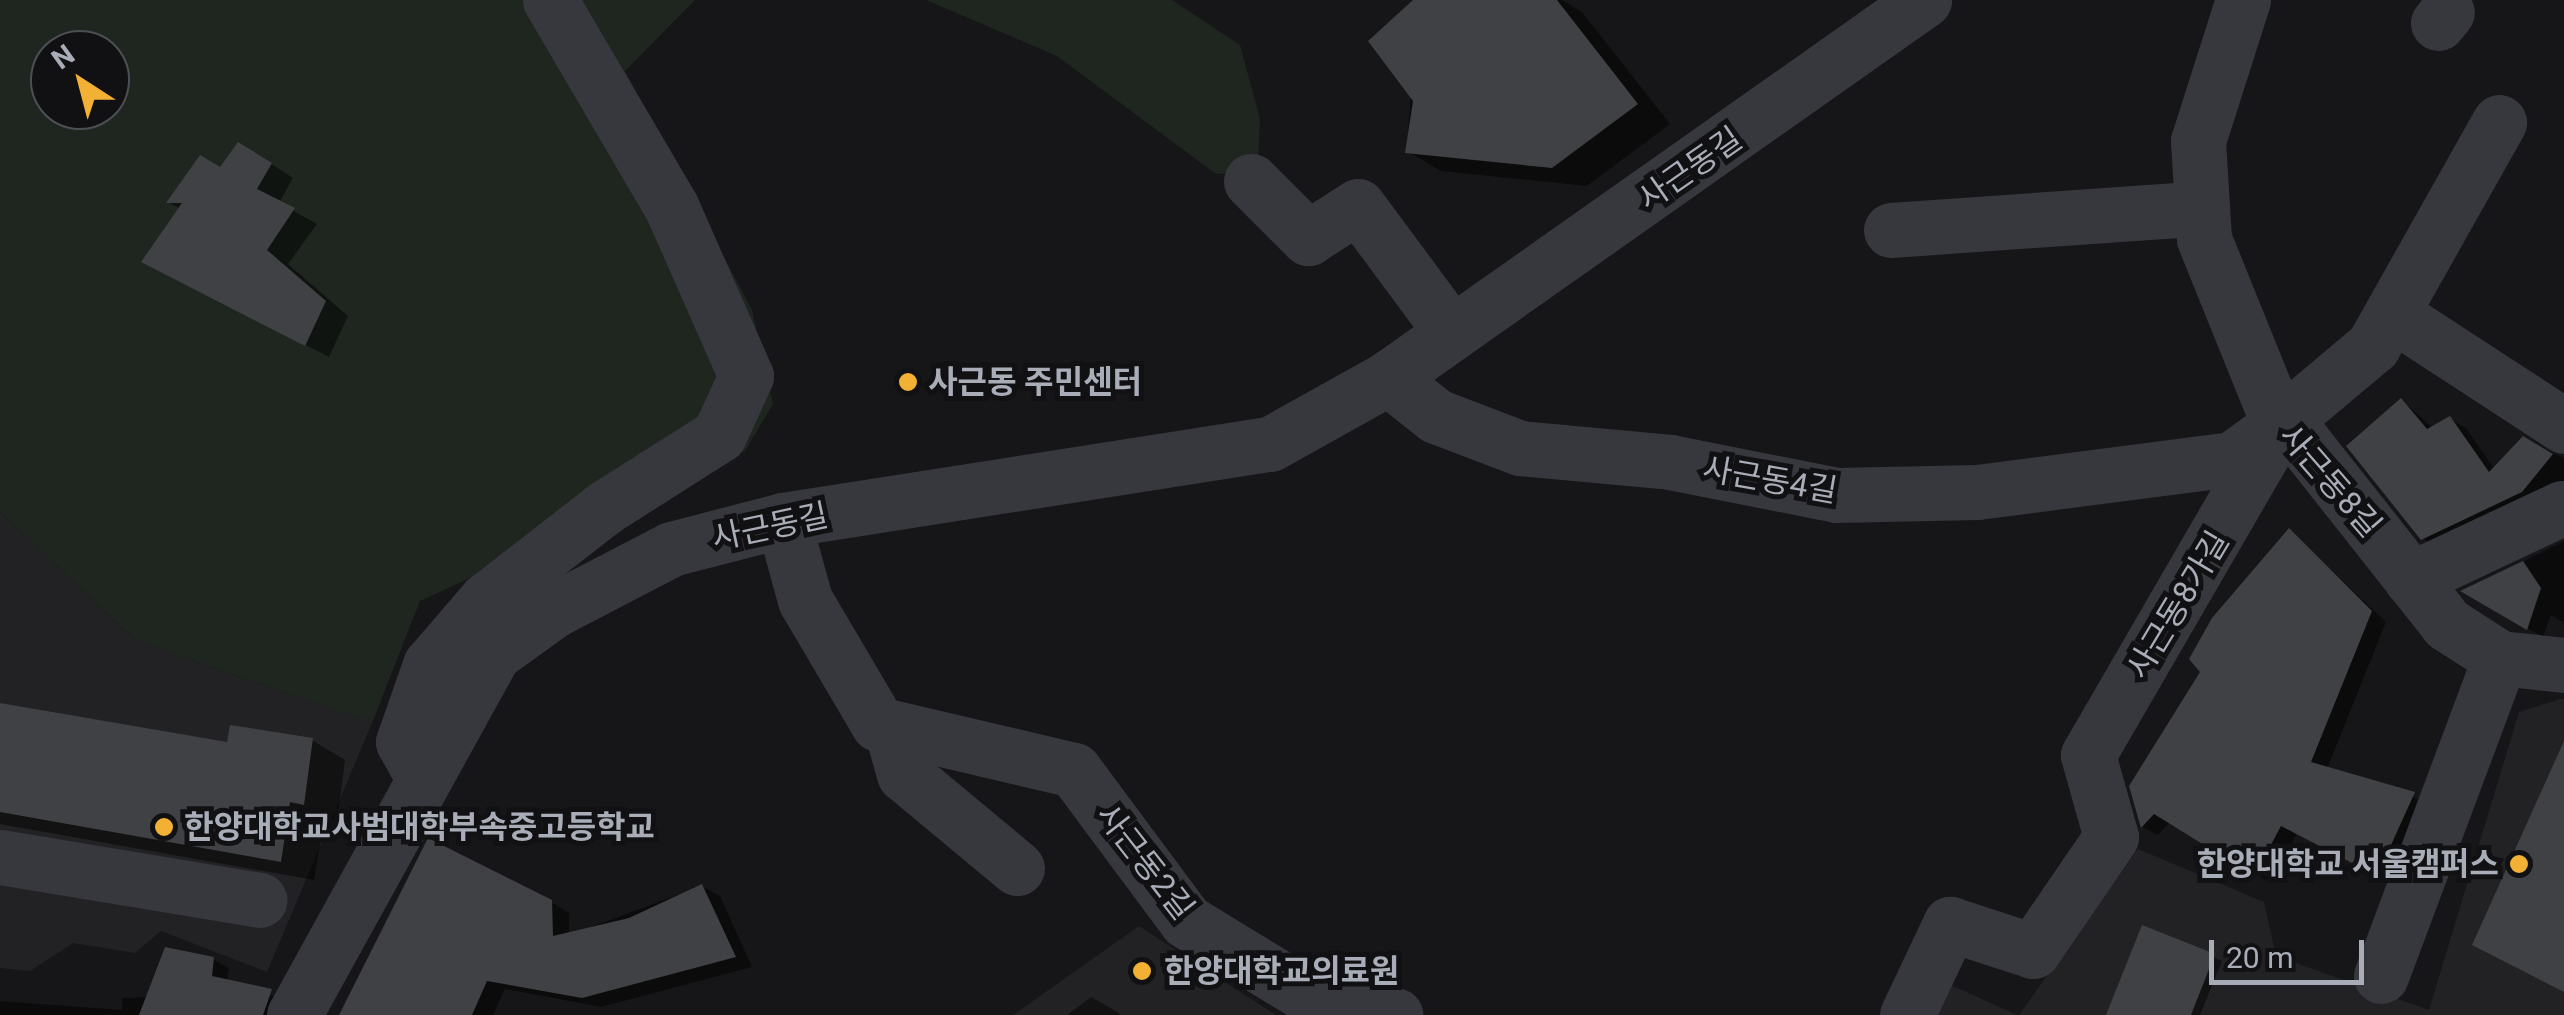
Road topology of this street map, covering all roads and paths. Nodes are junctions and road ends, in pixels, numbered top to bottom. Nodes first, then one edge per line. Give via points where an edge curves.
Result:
1 (550, 0) edge
2 (1924, 0) edge
3 (2244, 0) edge
4 (2499, 122) dead end
5 (1252, 182) dead end
6 (2202, 208) junction
7 (1891, 230) dead end
8 (2394, 314) junction
9 (1452, 333) junction
10 (1388, 378) junction
11 (2279, 425) junction
12 (2564, 426) edge
13 (2562, 508) edge
14 (783, 520) junction
15 (2411, 578) junction
16 (2500, 658) junction
17 (2564, 665) edge
18 (891, 728) junction
19 (422, 776) junction
20 (0, 857) edge
21 (1017, 868) dead end
22 (258, 900) dead end
23 (2381, 976) dead end
24 (294, 1015) edge
25 (1396, 1015) edge
26 (1906, 1015) edge

1 - 19 street via 672,208 746,376 720,435 486,600 430,665 403,742
2 - 9 street, 사근동길
3 - 6 street, 사근동8길 via 2198,141
4 - 8 street, 사근동8가길
5 - 9 street via 1308,238 1358,206
6 - 7 street
6 - 11 street, 사근동8길 via 2204,239
8 - 11 street, 사근동8가길 via 2373,346
8 - 12 street
9 - 10 street, 사근동길
10 - 11 street, 사근동4길 via 1436,416 1520,448 1670,462 1836,495 1978,492 2232,458
10 - 14 street, 사근동길 via 1270,444
11 - 15 street, 사근동8길 via 2306,444
11 - 26 street, 사근동8가길 via 2088,755 2111,837 2034,951 1950,924
13 - 15 street
14 - 18 street via 804,600 878,724
14 - 19 street, 사근동길 via 671,550 554,610 493,654
15 - 16 street, 사근동8길 via 2447,624
16 - 17 street, 사근동8길
16 - 23 street
18 - 21 street via 904,774
18 - 25 street, 사근동2길 via 1074,770 1186,921 1314,999
19 - 24 street, 사근동길
20 - 22 street

